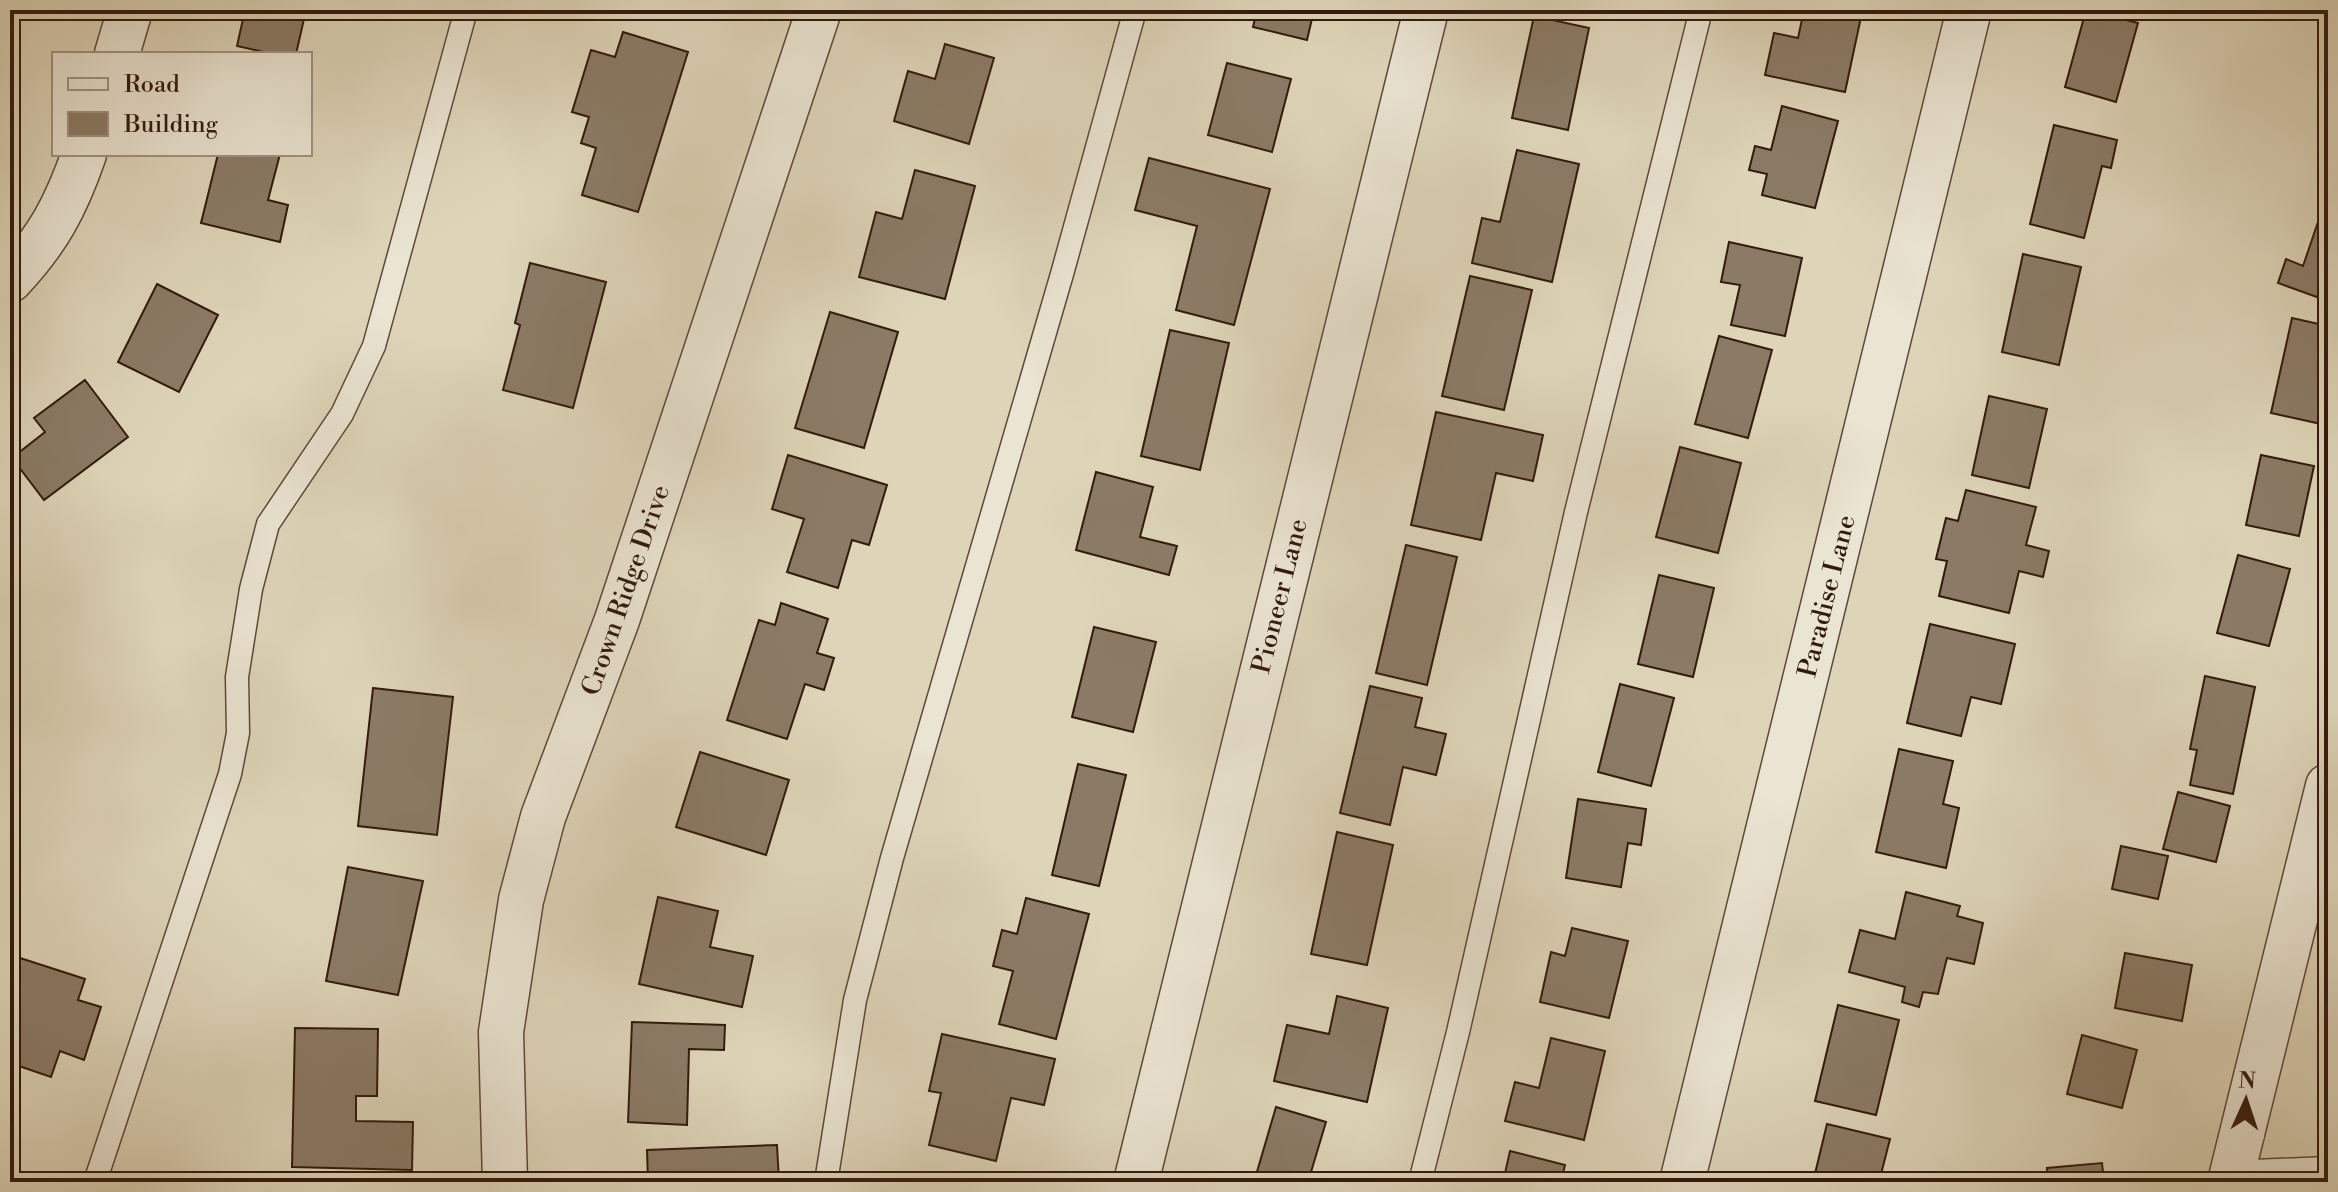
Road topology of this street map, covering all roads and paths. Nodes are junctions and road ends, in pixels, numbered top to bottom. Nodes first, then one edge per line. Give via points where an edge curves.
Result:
1 (130, 10) edge
2 (466, 10) edge
3 (819, 10) edge
4 (1135, 10) edge
5 (1426, 10) edge
6 (1701, 10) edge
7 (1969, 10) edge
8 (118, 52) edge
9 (83, 156) edge
10 (10, 280) edge
11 (2328, 786) edge
12 (2328, 1179) edge
13 (95, 1182) edge
14 (505, 1182) edge
15 (826, 1182) edge
16 (1136, 1182) edge
17 (1420, 1182) edge
18 (1682, 1182) edge
19 (2230, 1182) edge
20 (2254, 1182) edge

1 - 8 street
2 - 13 lane via 374,346 342,414 268,524 237,677 238,733 230,774
3 - 14 street, Crown Ridge Drive via 617,620 543,817 521,900 501,1032
4 - 15 lane via 892,858 855,1000
5 - 16 street, Pioneer Lane
6 - 17 lane via 1576,512
7 - 18 street, Paradise Lane
9 - 10 street via 65,207 37,252
11 - 19 street
12 - 20 street

